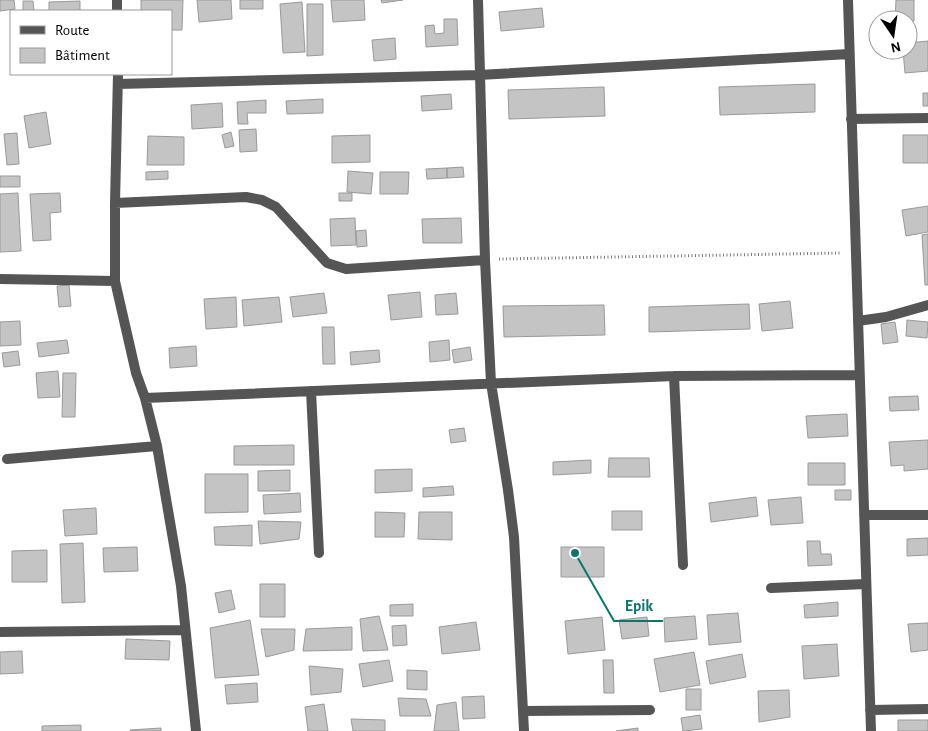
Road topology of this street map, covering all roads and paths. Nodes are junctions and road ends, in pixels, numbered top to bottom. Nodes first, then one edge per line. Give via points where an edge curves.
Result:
1 (478, 0) edge
2 (848, 0) edge
3 (849, 54) junction
4 (479, 75) junction
5 (118, 79) edge
6 (928, 118) edge
7 (851, 119) junction
8 (115, 203) junction
9 (856, 252) junction
10 (485, 260) junction
11 (0, 279) edge
12 (116, 281) junction
13 (928, 305) edge
14 (858, 321) junction
15 (859, 375) junction
16 (674, 376) junction
17 (491, 383) junction
18 (311, 391) junction
19 (145, 398) junction
20 (157, 446) junction
21 (7, 459) dead end
22 (864, 515) junction
23 (928, 516) edge
24 (319, 553) dead end
25 (683, 565) dead end
26 (866, 584) junction
27 (771, 588) dead end
28 (185, 630) junction
29 (0, 632) edge
30 (650, 710) dead end
31 (870, 710) junction
32 (928, 710) edge
33 (524, 711) junction
34 (196, 731) edge
35 (524, 731) edge
36 (871, 731) edge

1 - 4 street
2 - 3 street
3 - 4 street
3 - 7 street
4 - 5 street
4 - 10 street
5 - 8 street
6 - 7 street
7 - 9 street
8 - 10 street via 262,200 276,207 327,263 346,269
8 - 12 street
9 - 10 path
9 - 14 street
10 - 17 street
11 - 12 street
12 - 19 street
13 - 14 street via 886,318
14 - 15 street
15 - 16 street
15 - 22 street
16 - 17 street
16 - 25 street
17 - 18 street
17 - 33 street via 514,537
18 - 19 street
18 - 24 street
19 - 20 street
20 - 21 street
20 - 28 street via 181,586
22 - 23 street
22 - 26 street
26 - 27 street
26 - 31 street
28 - 29 street
28 - 34 street
30 - 33 street
31 - 32 street
31 - 36 street
33 - 35 street

